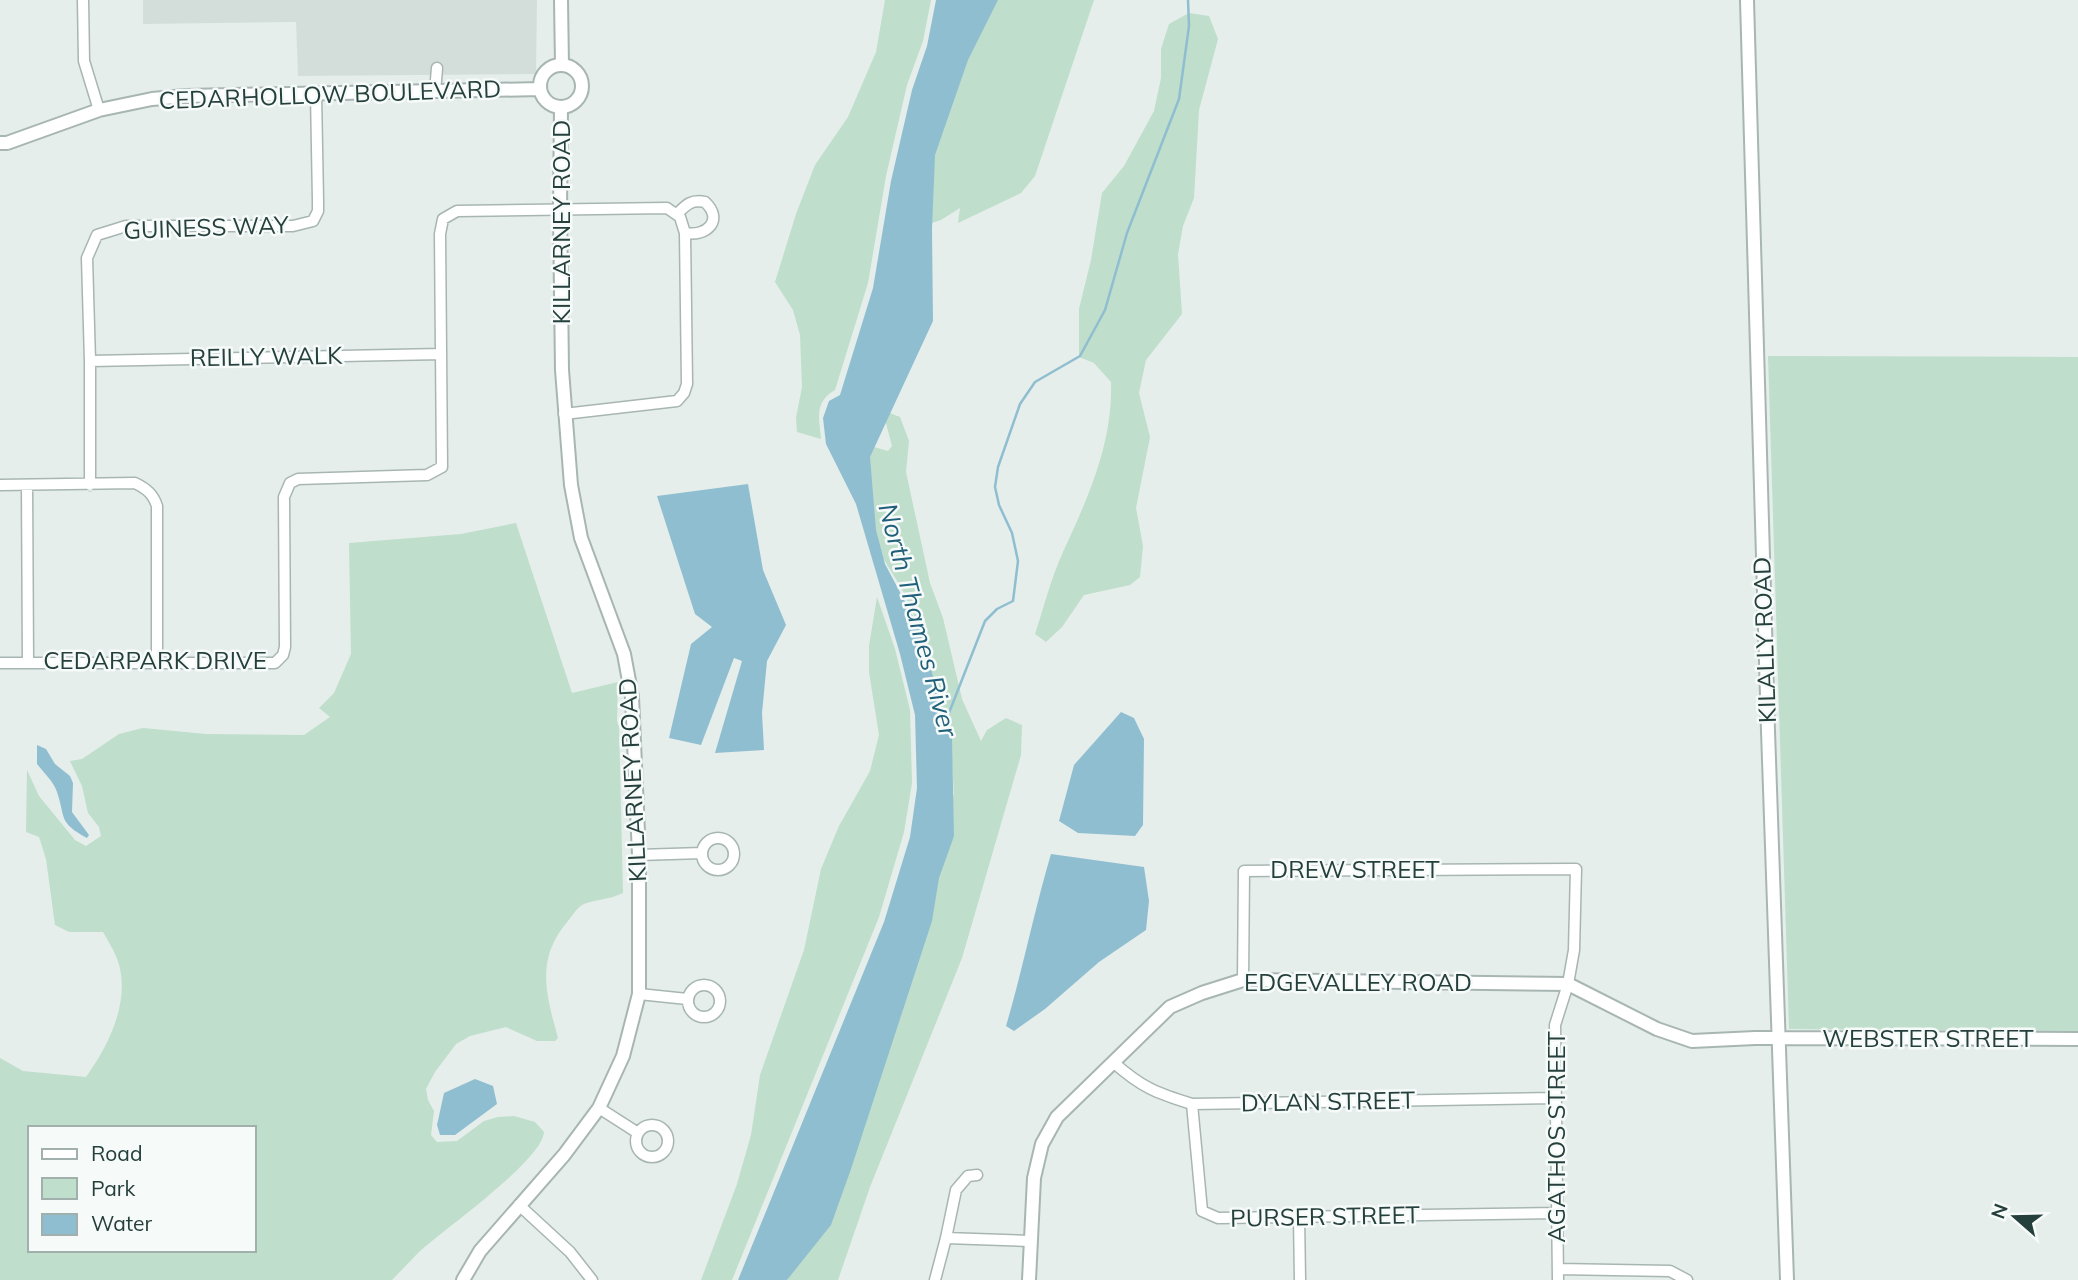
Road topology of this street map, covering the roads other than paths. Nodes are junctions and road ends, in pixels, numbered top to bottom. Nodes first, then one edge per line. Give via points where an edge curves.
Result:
1 (83, 0) edge
2 (561, 0) edge
3 (1747, 0) edge
4 (562, 65) junction
5 (437, 68) dead end
6 (540, 89) junction
7 (435, 92) junction
8 (316, 94) junction
9 (561, 108) junction
10 (99, 110) junction
11 (0, 143) edge
12 (560, 211) junction
13 (677, 214) junction
14 (685, 233) junction
15 (441, 354) junction
16 (90, 361) junction
17 (564, 414) junction
18 (0, 485) edge
19 (27, 485) junction
20 (90, 485) junction
21 (28, 662) junction
22 (0, 663) edge
23 (157, 664) junction
24 (702, 853) dead end
25 (639, 855) junction
26 (1576, 869) joint
27 (1243, 980) junction
28 (1568, 984) junction
29 (639, 994) junction
30 (687, 999) dead end
31 (1779, 1039) junction
32 (2078, 1039) edge
33 (1113, 1062) junction
34 (1555, 1098) junction
35 (1192, 1104) junction
36 (599, 1108) junction
37 (638, 1133) dead end
38 (977, 1175) dead end
39 (519, 1205) junction
40 (1558, 1213) junction
41 (1298, 1217) junction
42 (946, 1238) junction
43 (1030, 1241) junction
44 (1558, 1275) edge
45 (463, 1280) edge
46 (592, 1280) edge
47 (935, 1280) edge
48 (1029, 1280) edge
49 (1300, 1280) edge
50 (1686, 1280) edge
51 (1787, 1280) edge

1 - 10 street via 84,61
2 - 4 street
3 - 31 street, KILALLY ROAD
4 - 6 street via 544,73
4 - 9 street via 578,74 582,88 578,99
5 - 7 street
6 - 7 street, CEDARHOLLOW BOULEVARD
6 - 9 street via 546,102
7 - 8 street, CEDARHOLLOW BOULEVARD
8 - 10 street, CEDARHOLLOW BOULEVARD via 186,96
8 - 16 street, GUINESS WAY via 318,211 313,221 293,226 125,226 97,235 87,258
9 - 12 street, KILLARNEY ROAD
10 - 11 street, CEDARHOLLOW BOULEVARD
12 - 13 street via 667,208
12 - 15 street, CEDARPARK DRIVE via 457,211 443,219
12 - 17 street, KILLARNEY ROAD
13 - 14 street
13 - 14 street via 695,201 705,202 712,213 712,223 704,232
14 - 17 street via 684,393 677,401
15 - 16 street, REILLY WALK
15 - 23 street, CEDARPARK DRIVE via 442,467 427,475 298,478 290,483 284,496 283,655 275,663
16 - 20 street, GUINESS WAY
17 - 25 street, KILLARNEY ROAD via 570,485 581,538 624,654 632,697
18 - 19 street
19 - 20 street
19 - 21 street
20 - 23 street via 135,483 153,496 157,506
21 - 22 street, CEDARPARK DRIVE
21 - 23 street, CEDARPARK DRIVE
24 - 25 street
25 - 29 street, KILLARNEY ROAD
26 - 27 street, DREW STREET via 1244,871
26 - 28 street, AGATHOS STREET via 1574,950
27 - 28 street, EDGEVALLEY ROAD
27 - 33 street, EDGEVALLEY ROAD via 1170,1007
28 - 31 street, EDGEVALLEY ROAD via 1657,1029 1692,1041
28 - 34 street, AGATHOS STREET via 1555,1025
29 - 30 street
29 - 36 street, KILLARNEY ROAD via 623,1056
31 - 32 street, WEBSTER STREET
31 - 51 street, KILALLY ROAD
33 - 35 street, DYLAN STREET via 1136,1083
33 - 43 street, EDGEVALLEY ROAD via 1057,1116 1042,1144 1034,1178
34 - 35 street, DYLAN STREET
34 - 40 street, AGATHOS STREET
35 - 41 street, PURSER STREET via 1202,1211 1218,1218
36 - 37 street
36 - 39 street, KILLARNEY ROAD
38 - 42 street via 968,1176 956,1190
39 - 45 street, KILLARNEY ROAD via 480,1251
39 - 46 street via 570,1252
40 - 41 street, PURSER STREET
40 - 44 street, AGATHOS STREET
41 - 49 street
42 - 43 street
42 - 47 street
43 - 48 street, EDGEVALLEY ROAD
44 - 50 street via 1670,1271

